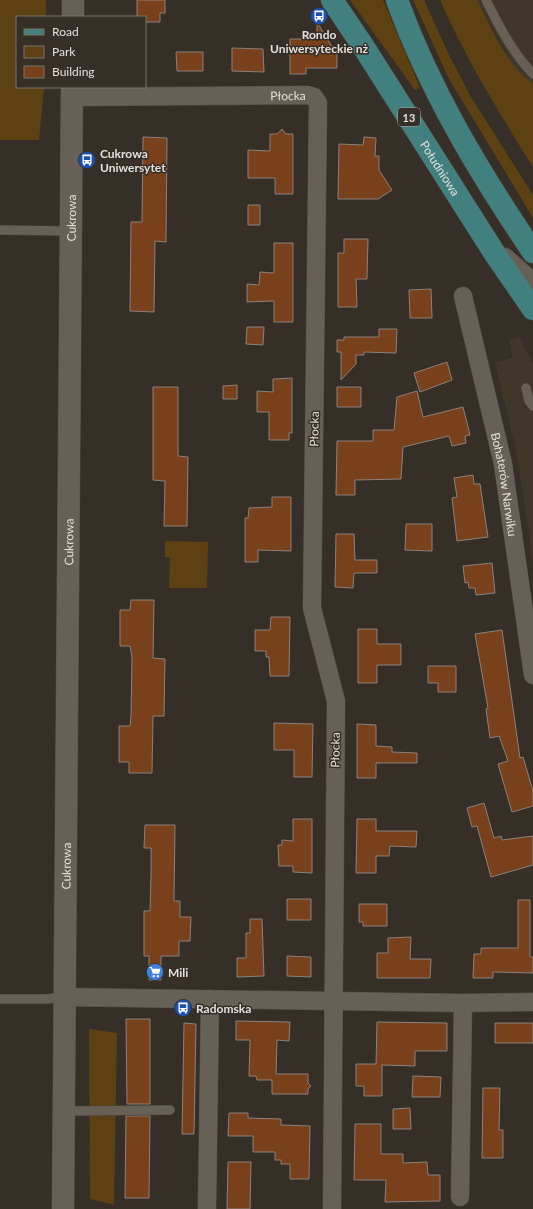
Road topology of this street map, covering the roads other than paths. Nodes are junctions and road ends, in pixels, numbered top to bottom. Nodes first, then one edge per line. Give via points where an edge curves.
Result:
1 (73, 0) edge
2 (332, 0) edge
3 (397, 0) edge
4 (486, 0) edge
5 (73, 16) edge
6 (533, 60) edge
7 (525, 66) junction
8 (533, 74) edge
9 (72, 92) edge
10 (480, 169) junction
11 (0, 230) edge
12 (71, 231) junction
13 (533, 235) edge
14 (483, 236) junction
15 (533, 252) edge
16 (533, 282) edge
17 (463, 296) dead end
18 (533, 309) edge
19 (526, 388) dead end
20 (533, 406) edge
21 (533, 675) edge
22 (65, 997) junction
23 (0, 999) edge
24 (210, 999) junction
25 (333, 1001) junction
26 (533, 1002) edge
27 (463, 1003) junction
28 (64, 1110) junction
29 (170, 1110) dead end
30 (460, 1197) dead end
31 (63, 1209) edge
32 (207, 1209) edge
33 (332, 1209) edge

1 - 5 street
2 - 14 main road, Południowa / 13
3 - 10 main road via 438,97
4 - 7 lane via 504,35
6 - 7 lane
7 - 8 lane
9 - 12 street, Cukrowa
9 - 25 street, Płocka via 307,95 314,97 318,103 312,608 336,701
10 - 13 street
10 - 15 main road
11 - 12 lane
12 - 22 street, Cukrowa
14 - 16 street, Południowa
14 - 18 main road, Południowa / 13
17 - 21 street, Bohaterów Narwiku via 503,464
19 - 20 lane
22 - 23 lane
22 - 24 street
22 - 28 street, Cukrowa
24 - 25 street
24 - 32 street
25 - 27 street
25 - 33 street
26 - 27 street
27 - 30 street
28 - 29 lane
28 - 31 street, Cukrowa

